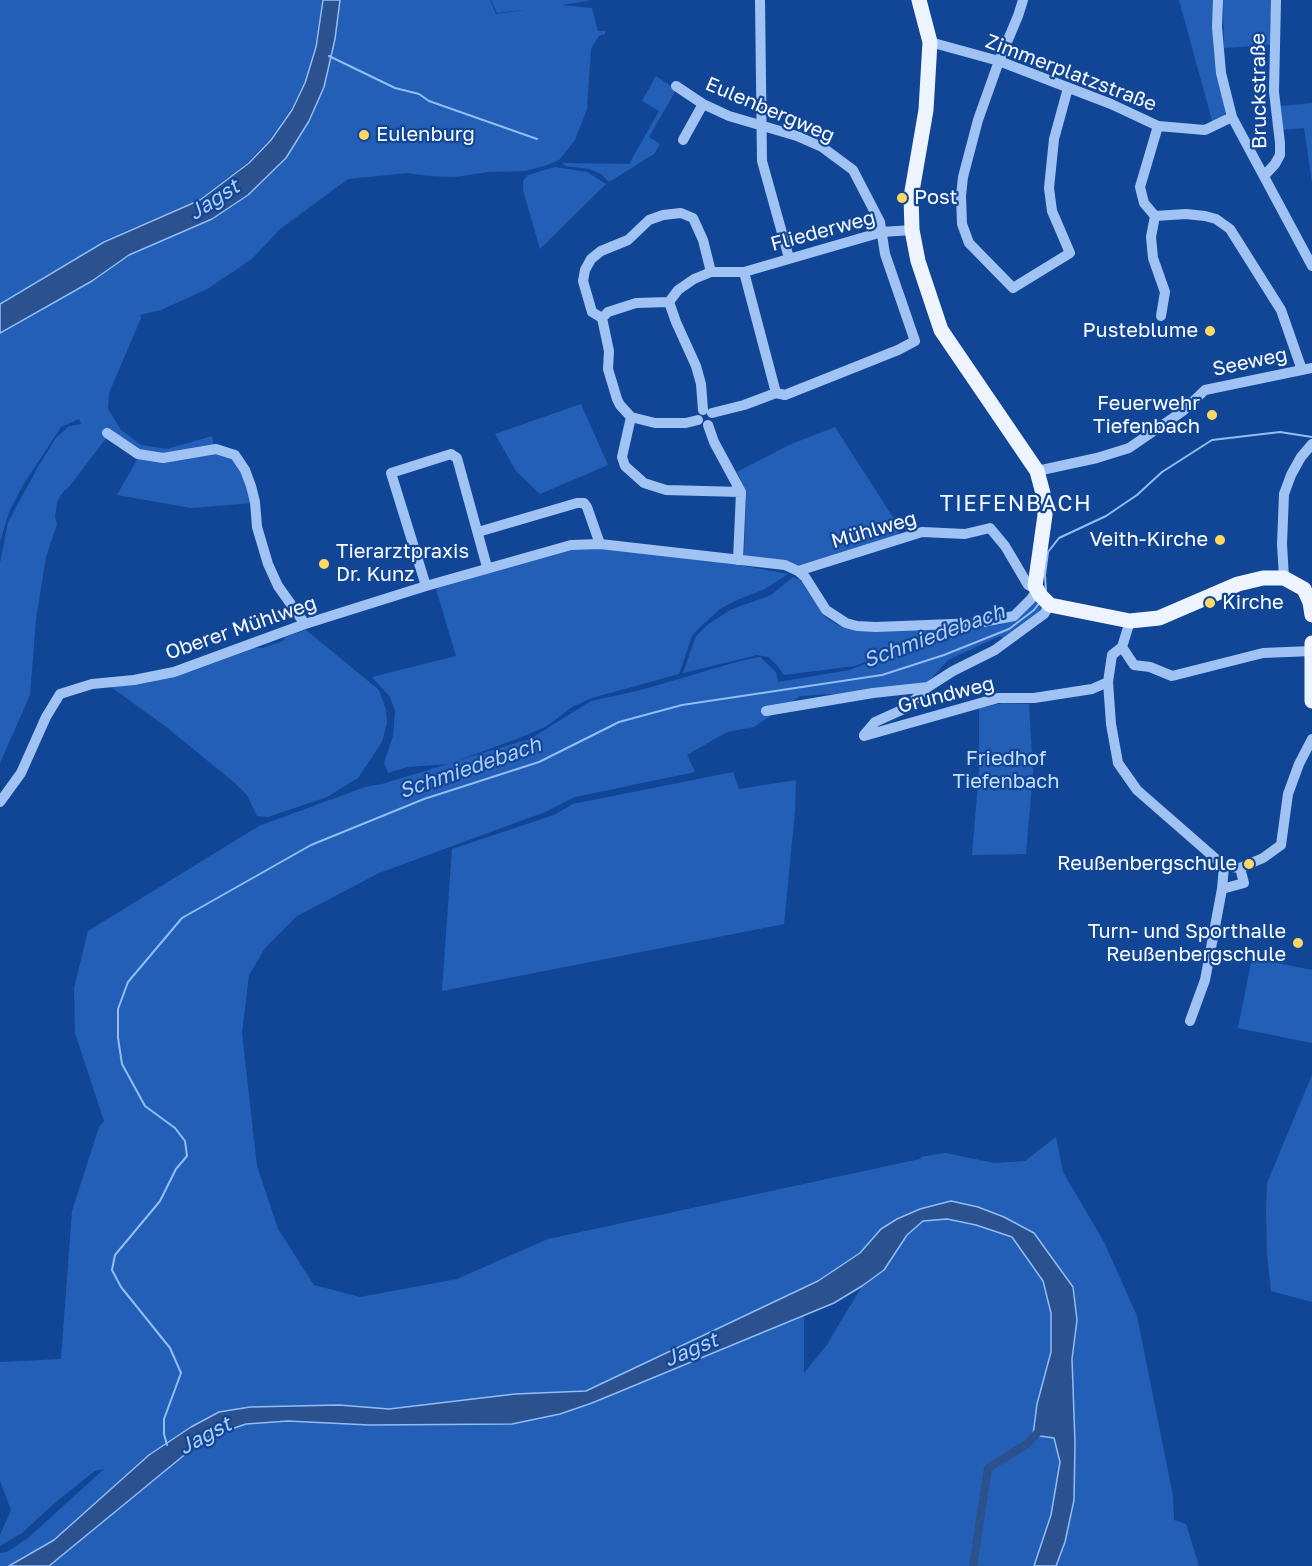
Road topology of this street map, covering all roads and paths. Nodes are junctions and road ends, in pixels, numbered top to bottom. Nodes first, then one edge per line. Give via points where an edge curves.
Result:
1 (760, 0) edge
2 (919, 0) edge
3 (1023, 0) edge
4 (1218, 0) edge
5 (1276, 0) edge
6 (930, 42) junction
7 (999, 60) junction
8 (676, 86) dead end
9 (1068, 88) junction
10 (703, 104) junction
11 (1232, 117) junction
12 (761, 125) junction
13 (1158, 126) junction
14 (683, 140) dead end
15 (1263, 176) junction
16 (1155, 216) junction
17 (912, 230) junction
18 (882, 232) junction
19 (789, 258) junction
20 (1312, 266) edge
21 (711, 272) junction
22 (744, 272) junction
23 (669, 302) junction
24 (1161, 316) dead end
25 (602, 318) junction
26 (1307, 369) edge
27 (776, 393) junction
28 (631, 417) junction
29 (705, 417) junction
30 (107, 433) dead end
31 (1312, 444) edge
32 (1037, 471) junction
33 (741, 492) junction
34 (478, 532) junction
35 (600, 544) junction
36 (738, 560) junction
37 (487, 567) junction
38 (798, 571) junction
39 (1284, 578) junction
40 (426, 586) junction
41 (1043, 598) junction
42 (1312, 615) edge
43 (1130, 621) junction
44 (305, 624) junction
45 (1312, 644) edge
46 (1122, 647) junction
47 (1312, 651) edge
48 (1108, 682) junction
49 (928, 687) junction
50 (1312, 701) edge
51 (766, 711) dead end
52 (1312, 739) edge
53 (0, 802) edge
54 (1224, 866) junction
55 (1240, 868) junction
56 (1222, 889) junction
57 (1190, 1021) dead end

1 - 12 street
2 - 6 main road
3 - 7 street
4 - 11 street, Bruckstraße via 1221,73
5 - 15 street, Bruckstraße via 1274,92 1280,155
6 - 7 street, Zimmerplatzstraße
6 - 17 main road via 926,110 911,197
7 - 9 street, Zimmerplatzstraße
7 - 9 street via 963,177 962,224 969,243 1013,288 1070,253 1052,211 1049,188 1054,139
8 - 10 street, Eulenbergweg
9 - 13 street, Zimmerplatzstraße
10 - 12 street, Eulenbergweg via 729,117
10 - 14 street
11 - 13 street, Zimmerplatzstraße via 1205,130
11 - 15 street, Bruckstraße
12 - 18 street, Eulenbergweg via 822,147 853,170
12 - 19 street via 762,161
13 - 16 street via 1140,186 1144,203
15 - 20 street, Bruckstraße
16 - 24 street via 1153,258 1166,292
16 - 26 street via 1205,216 1230,229 1281,310
17 - 18 street, Fliederweg
17 - 32 main road via 941,330
18 - 19 street, Fliederweg
18 - 27 street, Eulenbergweg via 885,254 915,341 785,395
19 - 22 street, Fliederweg
21 - 22 street, Fliederweg
21 - 23 street, Fliederweg via 678,290
21 - 25 street via 693,218 681,213 649,220 628,240 601,251 585,270 583,281 592,312
22 - 27 street
23 - 25 street via 636,303 608,312
23 - 29 street via 696,366
25 - 28 street via 609,351 608,369 620,405
26 - 32 street, Seeweg via 1205,390 1183,411 1129,448
27 - 29 street
28 - 29 street via 655,423 686,423
28 - 33 street via 622,457 625,466 644,483 666,490
29 - 33 street
30 - 44 street via 138,454 163,458 216,449 235,455 251,486 268,564 278,586
31 - 39 street via 1301,457 1284,494
32 - 41 main road via 1045,514 1037,570
33 - 36 street
34 - 35 street via 577,503 587,507
34 - 37 street
34 - 40 street via 457,458 451,454 391,473
35 - 36 street, Oberer Mühlweg
35 - 37 street, Oberer Mühlweg via 571,544
36 - 38 street, Oberer Mühlweg via 785,565
37 - 40 street, Oberer Mühlweg
38 - 41 street via 826,610 857,626 978,623 1014,616 1031,600
38 - 41 street, Mühlweg via 921,532 965,534 990,528 1028,585
39 - 42 main road via 1304,589
39 - 43 main road via 1238,584 1159,618
40 - 44 street, Oberer Mühlweg
41 - 43 main road
41 - 49 street via 1044,614 995,650
43 - 46 street
44 - 53 street, Oberer Mühlweg via 174,672 92,684 60,694 21,773
45 - 47 main road
46 - 47 street via 1134,665 1150,666 1172,676 1263,653
46 - 48 street via 1112,655
47 - 50 main road
48 - 49 street, Grundweg via 1066,694 998,698 864,736 875,722 906,708
48 - 54 street via 1118,763 1137,790
49 - 51 street
52 - 55 street via 1288,794 1281,845
54 - 55 street
54 - 56 street
55 - 56 street via 1244,883
56 - 57 street via 1205,980

